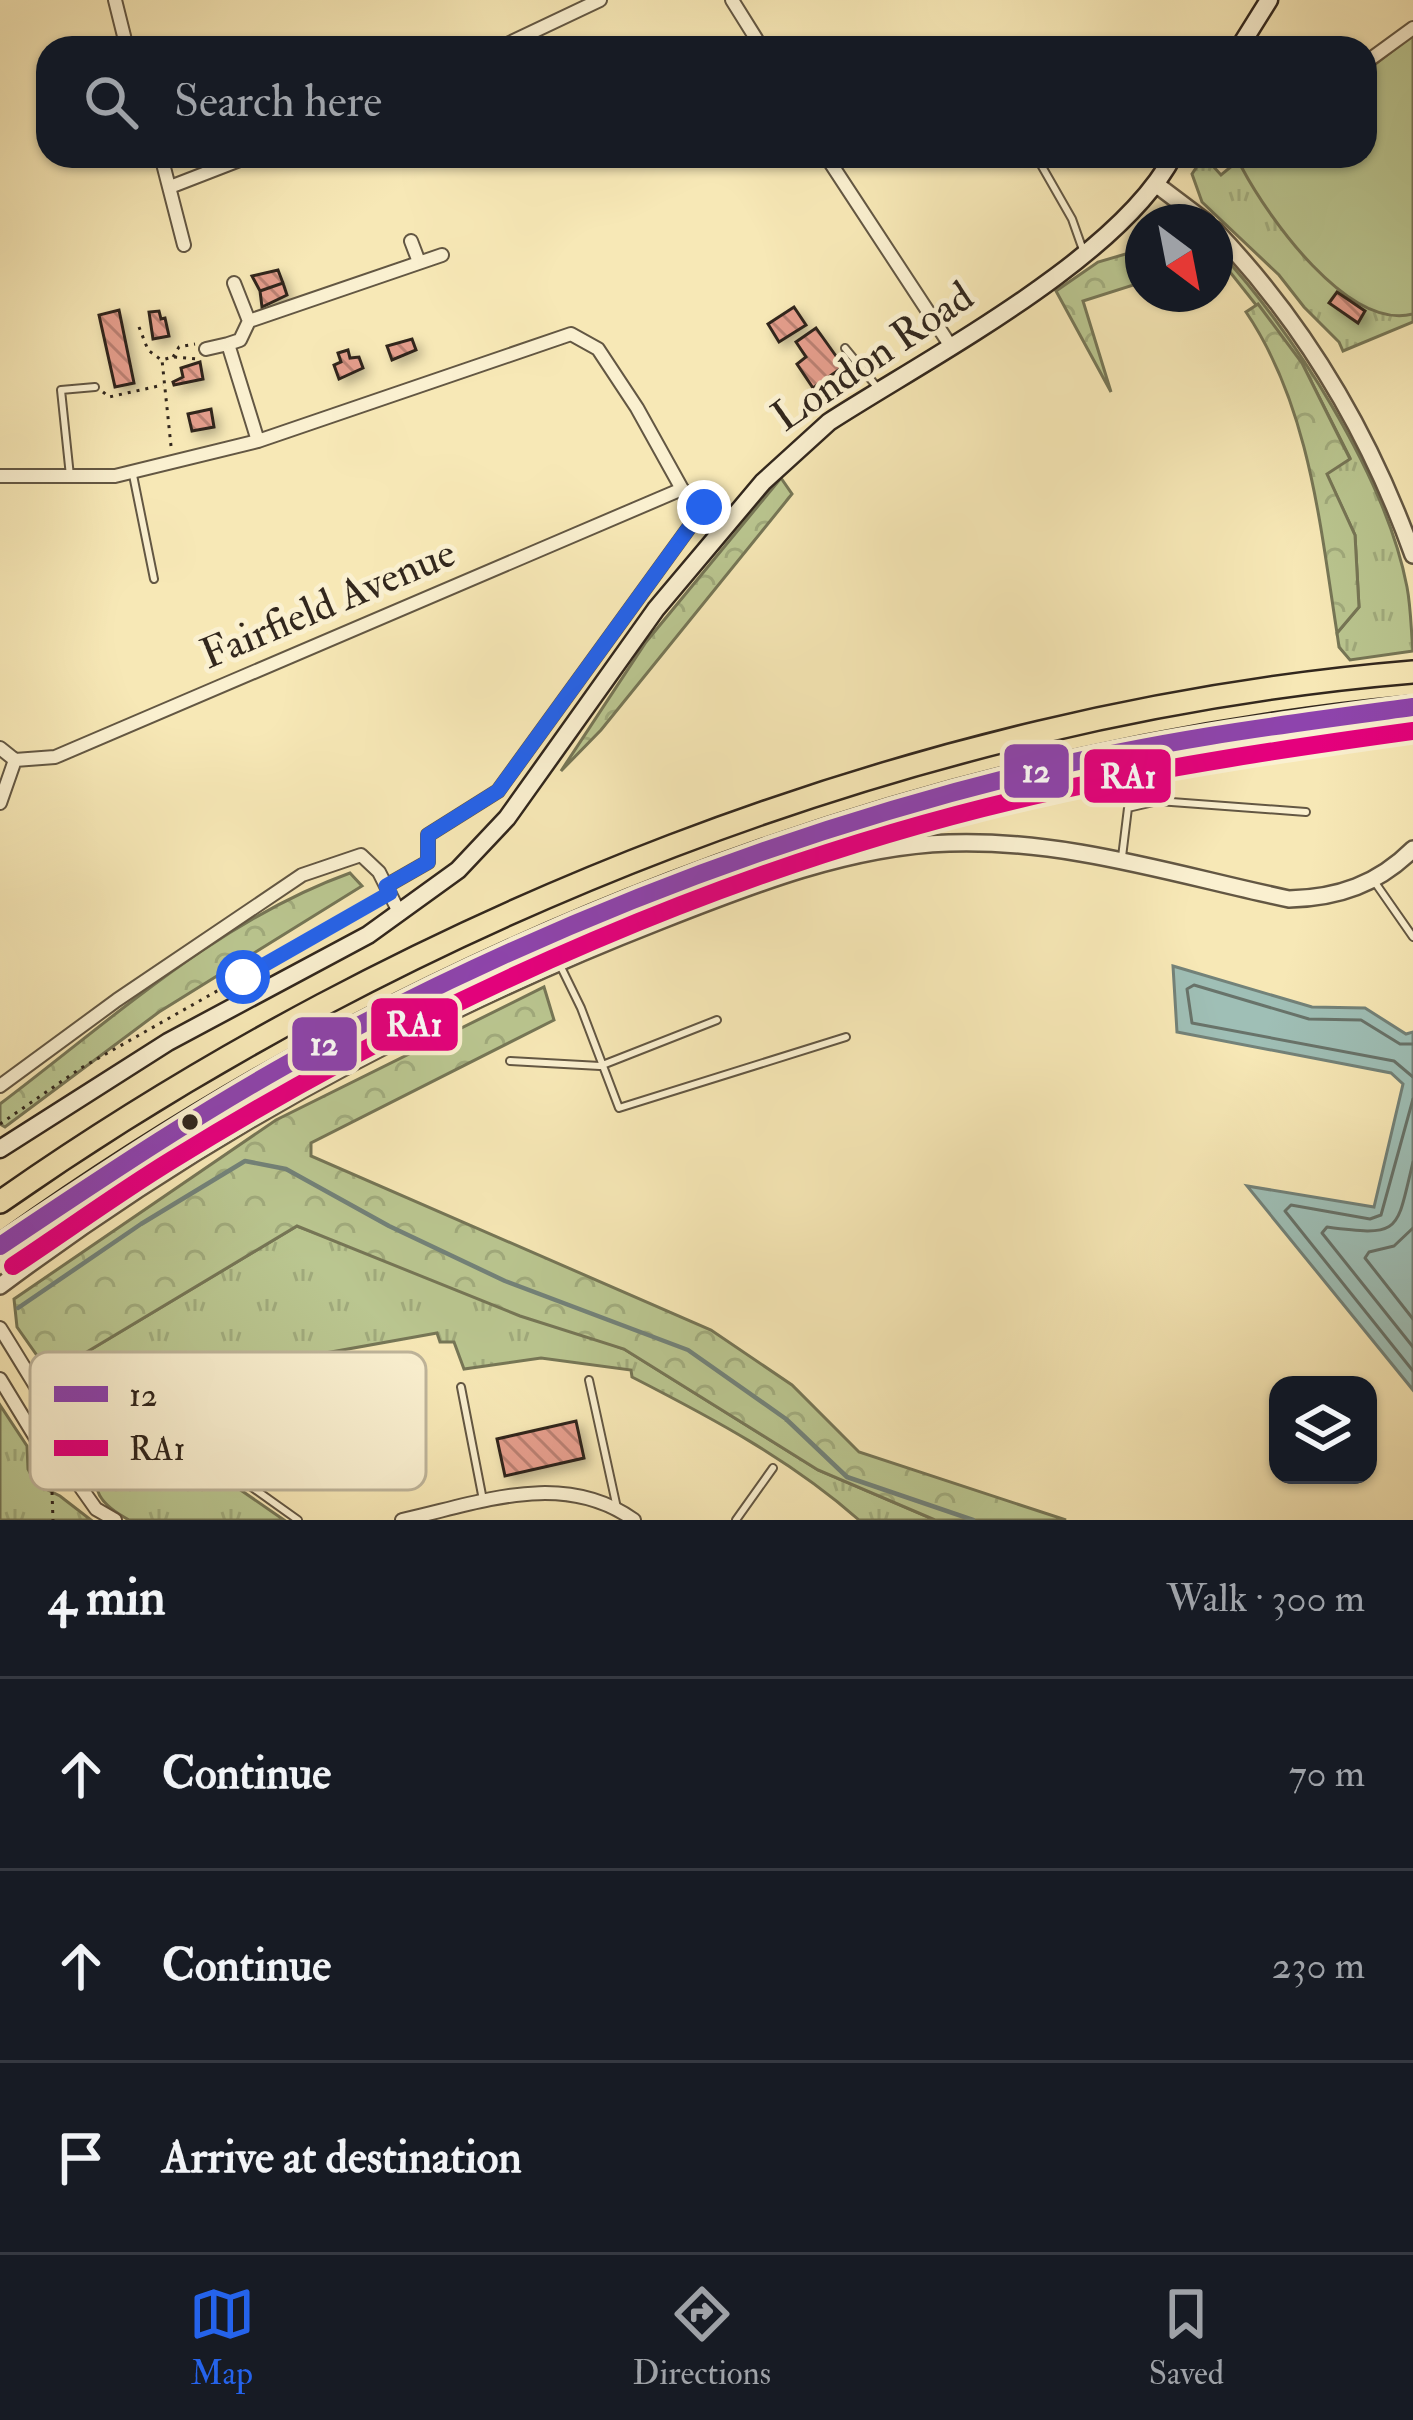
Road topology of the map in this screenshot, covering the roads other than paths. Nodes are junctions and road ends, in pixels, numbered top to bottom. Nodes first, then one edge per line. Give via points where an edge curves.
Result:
1 (115, 0) edge
2 (600, 0) edge
3 (732, 0) edge
4 (1269, 0) edge
5 (1413, 28) edge
6 (124, 36) edge
7 (525, 36) edge
8 (754, 36) edge
9 (1246, 36) edge
10 (1377, 54) edge
11 (164, 168) edge
12 (219, 168) edge
13 (834, 168) edge
14 (1043, 168) edge
15 (1166, 168) edge
16 (1157, 185) junction
17 (170, 187) junction
18 (1182, 204) edge
19 (411, 241) dead end
20 (184, 245) dead end
21 (1233, 249) edge
22 (1085, 253) junction
23 (442, 255) dead end
24 (419, 262) junction
25 (234, 283) dead end
26 (249, 321) junction
27 (234, 342) junction
28 (950, 345) junction
29 (845, 348) dead end
30 (206, 350) road end
31 (95, 387) road end
32 (880, 390) junction
33 (258, 441) junction
34 (132, 472) junction
35 (0, 476) edge
36 (70, 476) junction
37 (682, 489) junction
38 (704, 507) junction
39 (726, 525) junction
40 (1413, 555) edge
41 (154, 579) dead end
42 (1413, 672) edge
43 (1413, 707) edge
44 (0, 748) edge
45 (15, 760) junction
46 (0, 803) edge
47 (1306, 812) dead end
48 (1413, 850) edge
49 (1121, 860) junction
50 (1374, 881) junction
51 (388, 890) junction
52 (400, 914) junction
53 (1413, 937) edge
54 (559, 962) junction
55 (717, 1020) dead end
56 (847, 1037) dead end
57 (510, 1061) dead end
58 (600, 1066) junction
59 (0, 1086) edge
60 (0, 1149) edge
61 (0, 1202) edge
62 (0, 1246) edge
63 (0, 1286) edge
64 (0, 1328) edge
65 (30, 1376) edge
66 (0, 1379) edge
67 (589, 1380) dead end
68 (461, 1387) dead end
69 (30, 1427) edge
70 (773, 1468) dead end
71 (83, 1490) edge
72 (256, 1490) edge
73 (483, 1504) junction
74 (617, 1508) junction
75 (115, 1520) edge
76 (298, 1520) edge
77 (402, 1520) edge
78 (634, 1520) edge
79 (736, 1520) edge

1 - 6 street
2 - 7 street
3 - 8 street
4 - 9 main road
5 - 10 street
11 - 17 street
12 - 17 street
13 - 28 street
14 - 22 lane
15 - 16 main road, London Road
16 - 18 street
16 - 22 main road, London Road
17 - 20 street
19 - 24 street
21 - 40 street via 1321,360 1373,454
22 - 28 main road, London Road
23 - 24 street
24 - 26 street
25 - 26 street
26 - 27 street
27 - 30 street
27 - 33 street
28 - 32 main road, London Road
29 - 32 lane
31 - 36 lane via 61,389
32 - 39 main road, London Road via 794,451
33 - 34 street
33 - 37 street via 571,334 598,349
34 - 36 street
34 - 41 lane
35 - 36 street
37 - 38 street
37 - 45 street, Fairfield Avenue via 55,757
38 - 39 street
38 - 51 street via 498,791 428,835 428,862
39 - 52 main road, London Road via 642,626 508,818
42 - 61 highway via 1076,726 863,783 682,844 341,994 162,1096
43 - 62 highway via 1070,764 854,823 680,882 338,1036 169,1133
44 - 45 street
45 - 46 street
47 - 49 lane via 1158,801 1128,808
48 - 50 street
49 - 50 street via 1289,899
49 - 54 street via 1022,844 891,850 768,880
50 - 53 lane
51 - 52 street
51 - 59 street via 361,855 302,875
52 - 60 main road, London Road via 168,1042
54 - 58 lane
54 - 63 street via 254,1117
55 - 58 lane
56 - 58 lane via 619,1108
57 - 58 lane
64 - 65 street
66 - 69 street
67 - 74 lane
68 - 73 lane
70 - 79 lane
71 - 75 street
72 - 76 lane
73 - 74 street via 520,1491 571,1493
73 - 77 street
74 - 78 street

